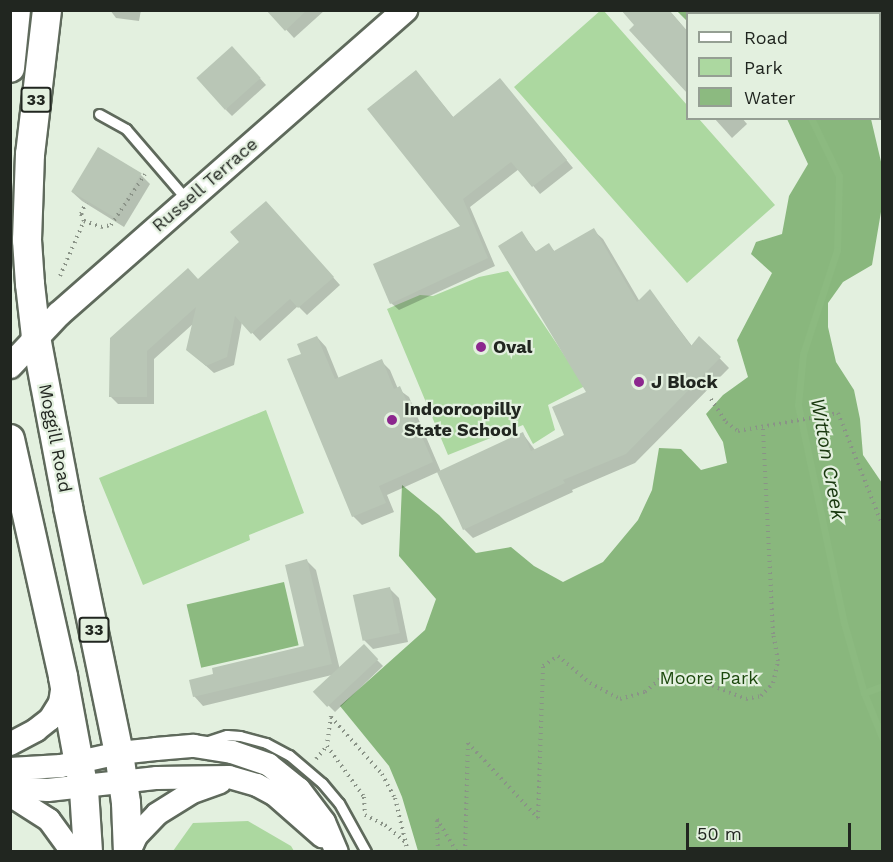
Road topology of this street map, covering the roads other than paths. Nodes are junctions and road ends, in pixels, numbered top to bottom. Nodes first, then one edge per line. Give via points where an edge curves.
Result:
1 (16, 10) edge
2 (405, 10) edge
3 (48, 14) edge
4 (10, 68) edge
5 (99, 114) dead end
6 (187, 200) junction
7 (36, 337) junction
8 (10, 366) edge
9 (10, 439) edge
10 (63, 677) junction
11 (10, 744) edge
12 (194, 746) junction
13 (119, 753) junction
14 (10, 769) edge
15 (81, 774) junction
16 (123, 781) junction
17 (252, 783) junction
18 (10, 788) edge
19 (10, 795) edge
20 (72, 852) edge
21 (88, 852) edge
22 (129, 852) edge
23 (336, 852) edge
24 (366, 852) edge

1 - 4 highway, 33
2 - 6 main road, Russell Terrace
3 - 7 highway, Moggill Road / 33 via 30,154 27,215
5 - 6 lane via 126,129
6 - 7 main road, Russell Terrace
7 - 8 main road, Russell Terrace
7 - 13 highway, Moggill Road / 33
9 - 10 highway, 33
10 - 11 street via 62,698 54,714 36,730
10 - 15 highway, 33
12 - 13 street
12 - 23 street via 241,754 283,774 310,801
12 - 24 lane via 219,737 240,736 289,755 339,803
13 - 15 street
13 - 16 highway, Moggill Road / 33
14 - 15 street
15 - 16 street
15 - 18 street via 35,791
15 - 21 highway, 33
16 - 17 street via 210,776
16 - 22 highway, Moggill Road / 33
17 - 22 street via 216,783 183,797 145,825
17 - 23 street via 294,809
19 - 20 street via 49,820

